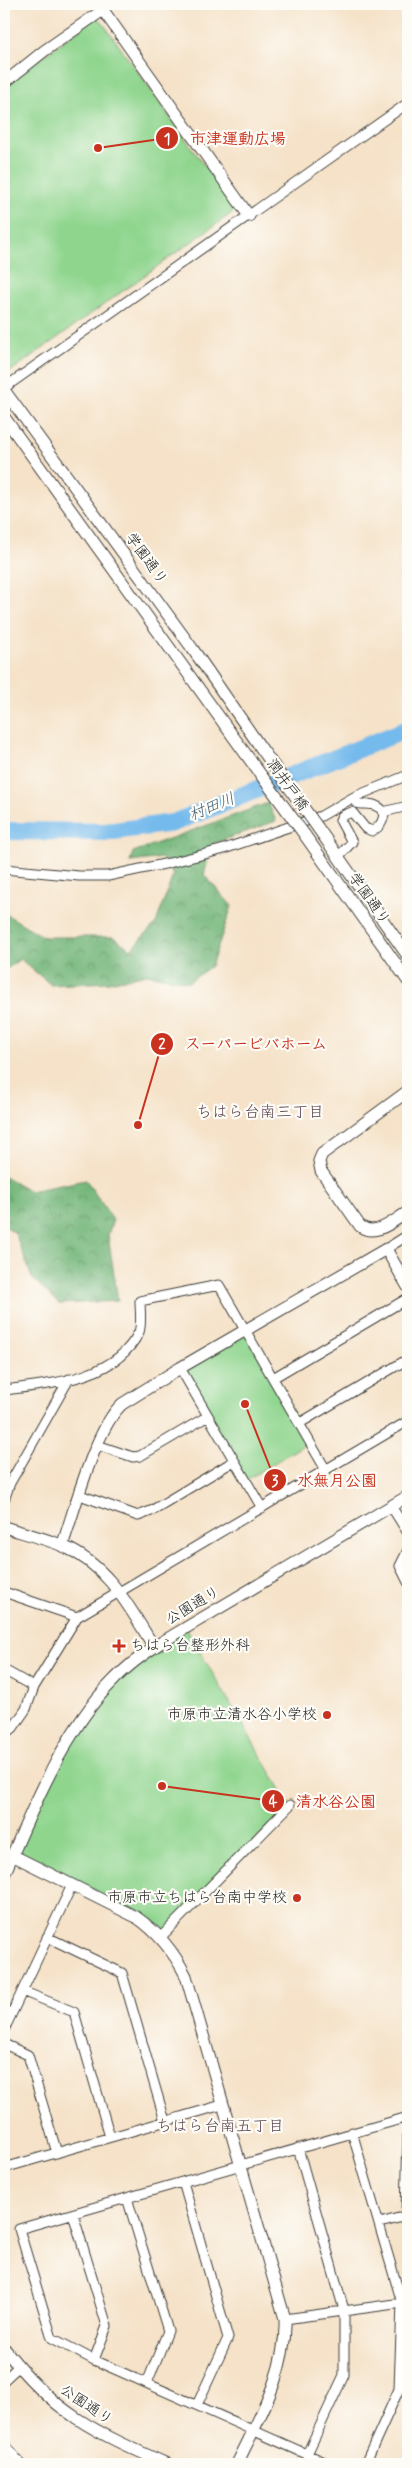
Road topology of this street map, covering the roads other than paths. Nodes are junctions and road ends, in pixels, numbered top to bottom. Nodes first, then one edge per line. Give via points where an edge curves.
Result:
1 (4, 83) edge
2 (408, 103) edge
3 (249, 216) junction
4 (4, 389) edge
5 (4, 417) edge
6 (261, 748) joint
7 (408, 775) edge
8 (354, 797) junction
9 (408, 806) edge
10 (383, 812) junction
11 (318, 828) joint
12 (304, 834) joint
13 (338, 856) junction
14 (4, 868) edge
15 (408, 956) edge
16 (408, 981) edge
17 (408, 1091) edge
18 (408, 1212) edge
19 (408, 1236) edge
20 (386, 1249) junction
21 (408, 1287) edge
22 (408, 1298) edge
23 (244, 1330) junction
24 (408, 1359) edge
25 (180, 1368) junction
26 (272, 1378) junction
27 (68, 1379) junction
28 (4, 1390) edge
29 (208, 1416) junction
30 (408, 1421) edge
31 (300, 1424) junction
32 (98, 1445) junction
33 (234, 1461) junction
34 (326, 1470) junction
35 (80, 1494) junction
36 (408, 1496) edge
37 (4, 1500) edge
38 (391, 1506) junction
39 (262, 1508) junction
40 (4, 1527) edge
41 (408, 1533) edge
42 (62, 1546) junction
43 (408, 1550) edge
44 (408, 1582) edge
45 (4, 1592) edge
46 (121, 1592) junction
47 (77, 1618) junction
48 (154, 1647) junction
49 (4, 1670) edge
50 (34, 1687) junction
51 (4, 1735) edge
52 (290, 1805) dead end
53 (12, 1854) junction
54 (4, 1875) edge
55 (72, 1885) junction
56 (47, 1938) junction
57 (160, 1938) junction
58 (22, 1991) junction
59 (4, 2030) edge
60 (4, 2044) edge
61 (222, 2105) junction
62 (408, 2117) edge
63 (165, 2121) junction
64 (408, 2126) edge
65 (352, 2132) junction
66 (110, 2137) junction
67 (298, 2148) junction
68 (57, 2153) junction
69 (240, 2165) junction
70 (4, 2168) edge
71 (183, 2182) junction
72 (126, 2198) junction
73 (73, 2214) junction
74 (380, 2223) junction
75 (402, 2303) junction
76 (344, 2310) junction
77 (285, 2319) junction
78 (4, 2348) edge
79 (94, 2360) junction
80 (18, 2368) junction
81 (4, 2380) edge
82 (147, 2383) junction
83 (197, 2405) junction
84 (254, 2430) junction
85 (4, 2444) edge
86 (307, 2454) junction
87 (21, 2464) edge
88 (168, 2464) edge
89 (237, 2464) edge
90 (329, 2464) edge
91 (365, 2464) edge

1 - 3 street via 103,10
2 - 3 street
3 - 4 street
4 - 6 street, 学園通り
5 - 12 street, 潤井戸橋, bridge
6 - 11 street, 潤井戸橋, bridge
7 - 8 street
8 - 10 street via 356,803 377,806
8 - 14 street via 321,816 221,850 108,876
9 - 10 street
10 - 13 street via 384,820 372,831 365,828 352,812 342,816 340,820 352,842
11 - 13 street, 学園通り
12 - 16 street, 学園通り
13 - 15 street, 学園通り
17 - 18 street via 322,1154 319,1161 321,1171 360,1226 367,1231 375,1231
19 - 20 street
20 - 21 street
20 - 23 street
22 - 26 street
23 - 25 street
23 - 26 street
23 - 27 street via 219,1285 140,1302 139,1332 119,1358
24 - 31 street
25 - 29 street
25 - 32 street via 122,1404 109,1418
26 - 31 street
27 - 28 street via 49,1385
27 - 37 street
29 - 32 street via 140,1456 133,1457
29 - 33 street
30 - 34 street
31 - 34 street
32 - 35 street
33 - 35 street via 138,1516
33 - 39 street
34 - 39 street
35 - 42 street
36 - 38 street, 公園通り
38 - 41 street
38 - 48 street, 公園通り
39 - 46 street
40 - 42 street
42 - 46 street via 95,1566
43 - 44 street via 400,1566
45 - 47 street
46 - 47 street
46 - 48 street
47 - 50 street
48 - 53 street, 公園通り via 113,1680 93,1704 54,1767
49 - 50 street
50 - 51 street via 26,1709
52 - 57 street
53 - 54 street, 公園通り
53 - 55 street
55 - 56 street
55 - 57 street via 136,1917
56 - 58 street
56 - 63 street via 122,1973
57 - 61 street via 186,1976
58 - 59 street
58 - 66 street via 74,2012
60 - 68 street via 28,2055
61 - 63 street
61 - 69 street
62 - 65 street
63 - 66 street
64 - 74 street via 406,2216
65 - 67 street
65 - 74 street
66 - 68 street
67 - 69 street
67 - 76 street
68 - 70 street
69 - 71 street
69 - 77 street
71 - 72 street
71 - 83 street via 228,2338
72 - 73 street
72 - 82 street via 168,2330
73 - 79 street via 107,2326
73 - 79 street via 19,2229 52,2338
74 - 75 street
75 - 76 street
75 - 91 street via 399,2389
76 - 77 street
76 - 86 street via 344,2375
77 - 84 street via 279,2370
78 - 80 street, 公園通り
79 - 82 street
80 - 81 street
80 - 88 street, 公園通り via 34,2386 74,2418
82 - 83 street
83 - 84 street
84 - 86 street
84 - 89 street
85 - 87 street
86 - 90 street

